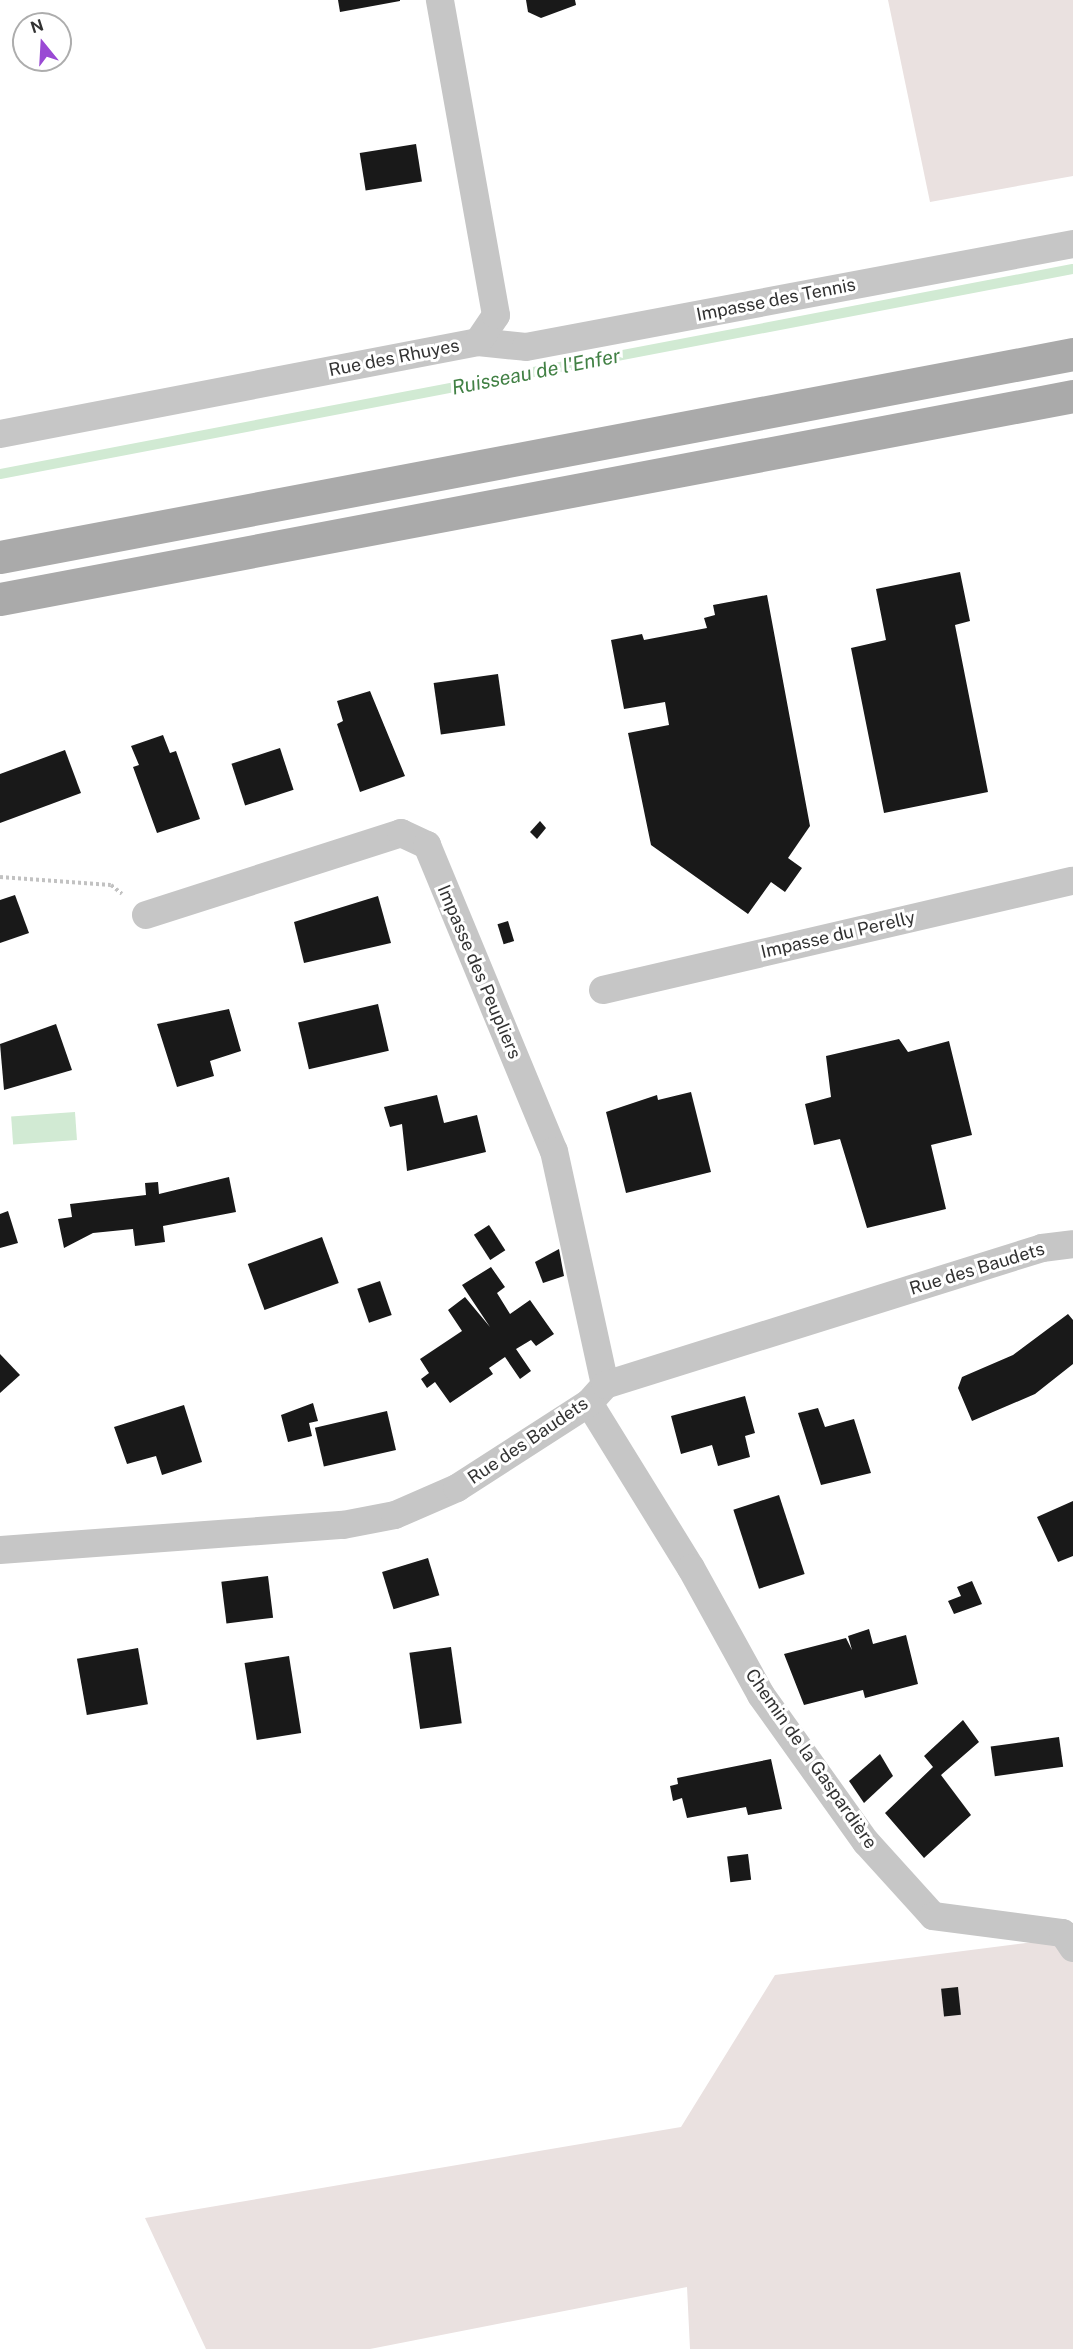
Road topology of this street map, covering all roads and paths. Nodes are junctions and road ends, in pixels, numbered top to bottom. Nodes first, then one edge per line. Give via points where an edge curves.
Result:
1 (440, 0) edge
2 (1073, 244) edge
3 (478, 342) junction
4 (1073, 354) edge
5 (1073, 396) edge
6 (0, 434) edge
7 (0, 557) edge
8 (0, 599) edge
9 (0, 877) edge
10 (1073, 881) edge
11 (146, 915) joint
12 (603, 990) dead end
13 (1073, 1244) edge
14 (597, 1394) junction
15 (0, 1550) edge
16 (1073, 1948) edge

1 - 3 street, Rue des Rhuyes via 496,315
2 - 3 street, Impasse des Tennis via 526,347
3 - 6 street, Rue des Rhuyes
4 - 7 main road
5 - 8 main road
9 - 11 path via 111,885
10 - 12 street, Impasse du Perelly
11 - 14 street, Impasse des Peupliers via 401,833 426,845 554,1151
13 - 14 street, Rue des Baudets via 1042,1248
14 - 15 street, Rue des Baudets via 457,1488 395,1515 343,1525
14 - 16 street, Chemin de la Gaspardière via 761,1695 866,1842 933,1916 1063,1934

